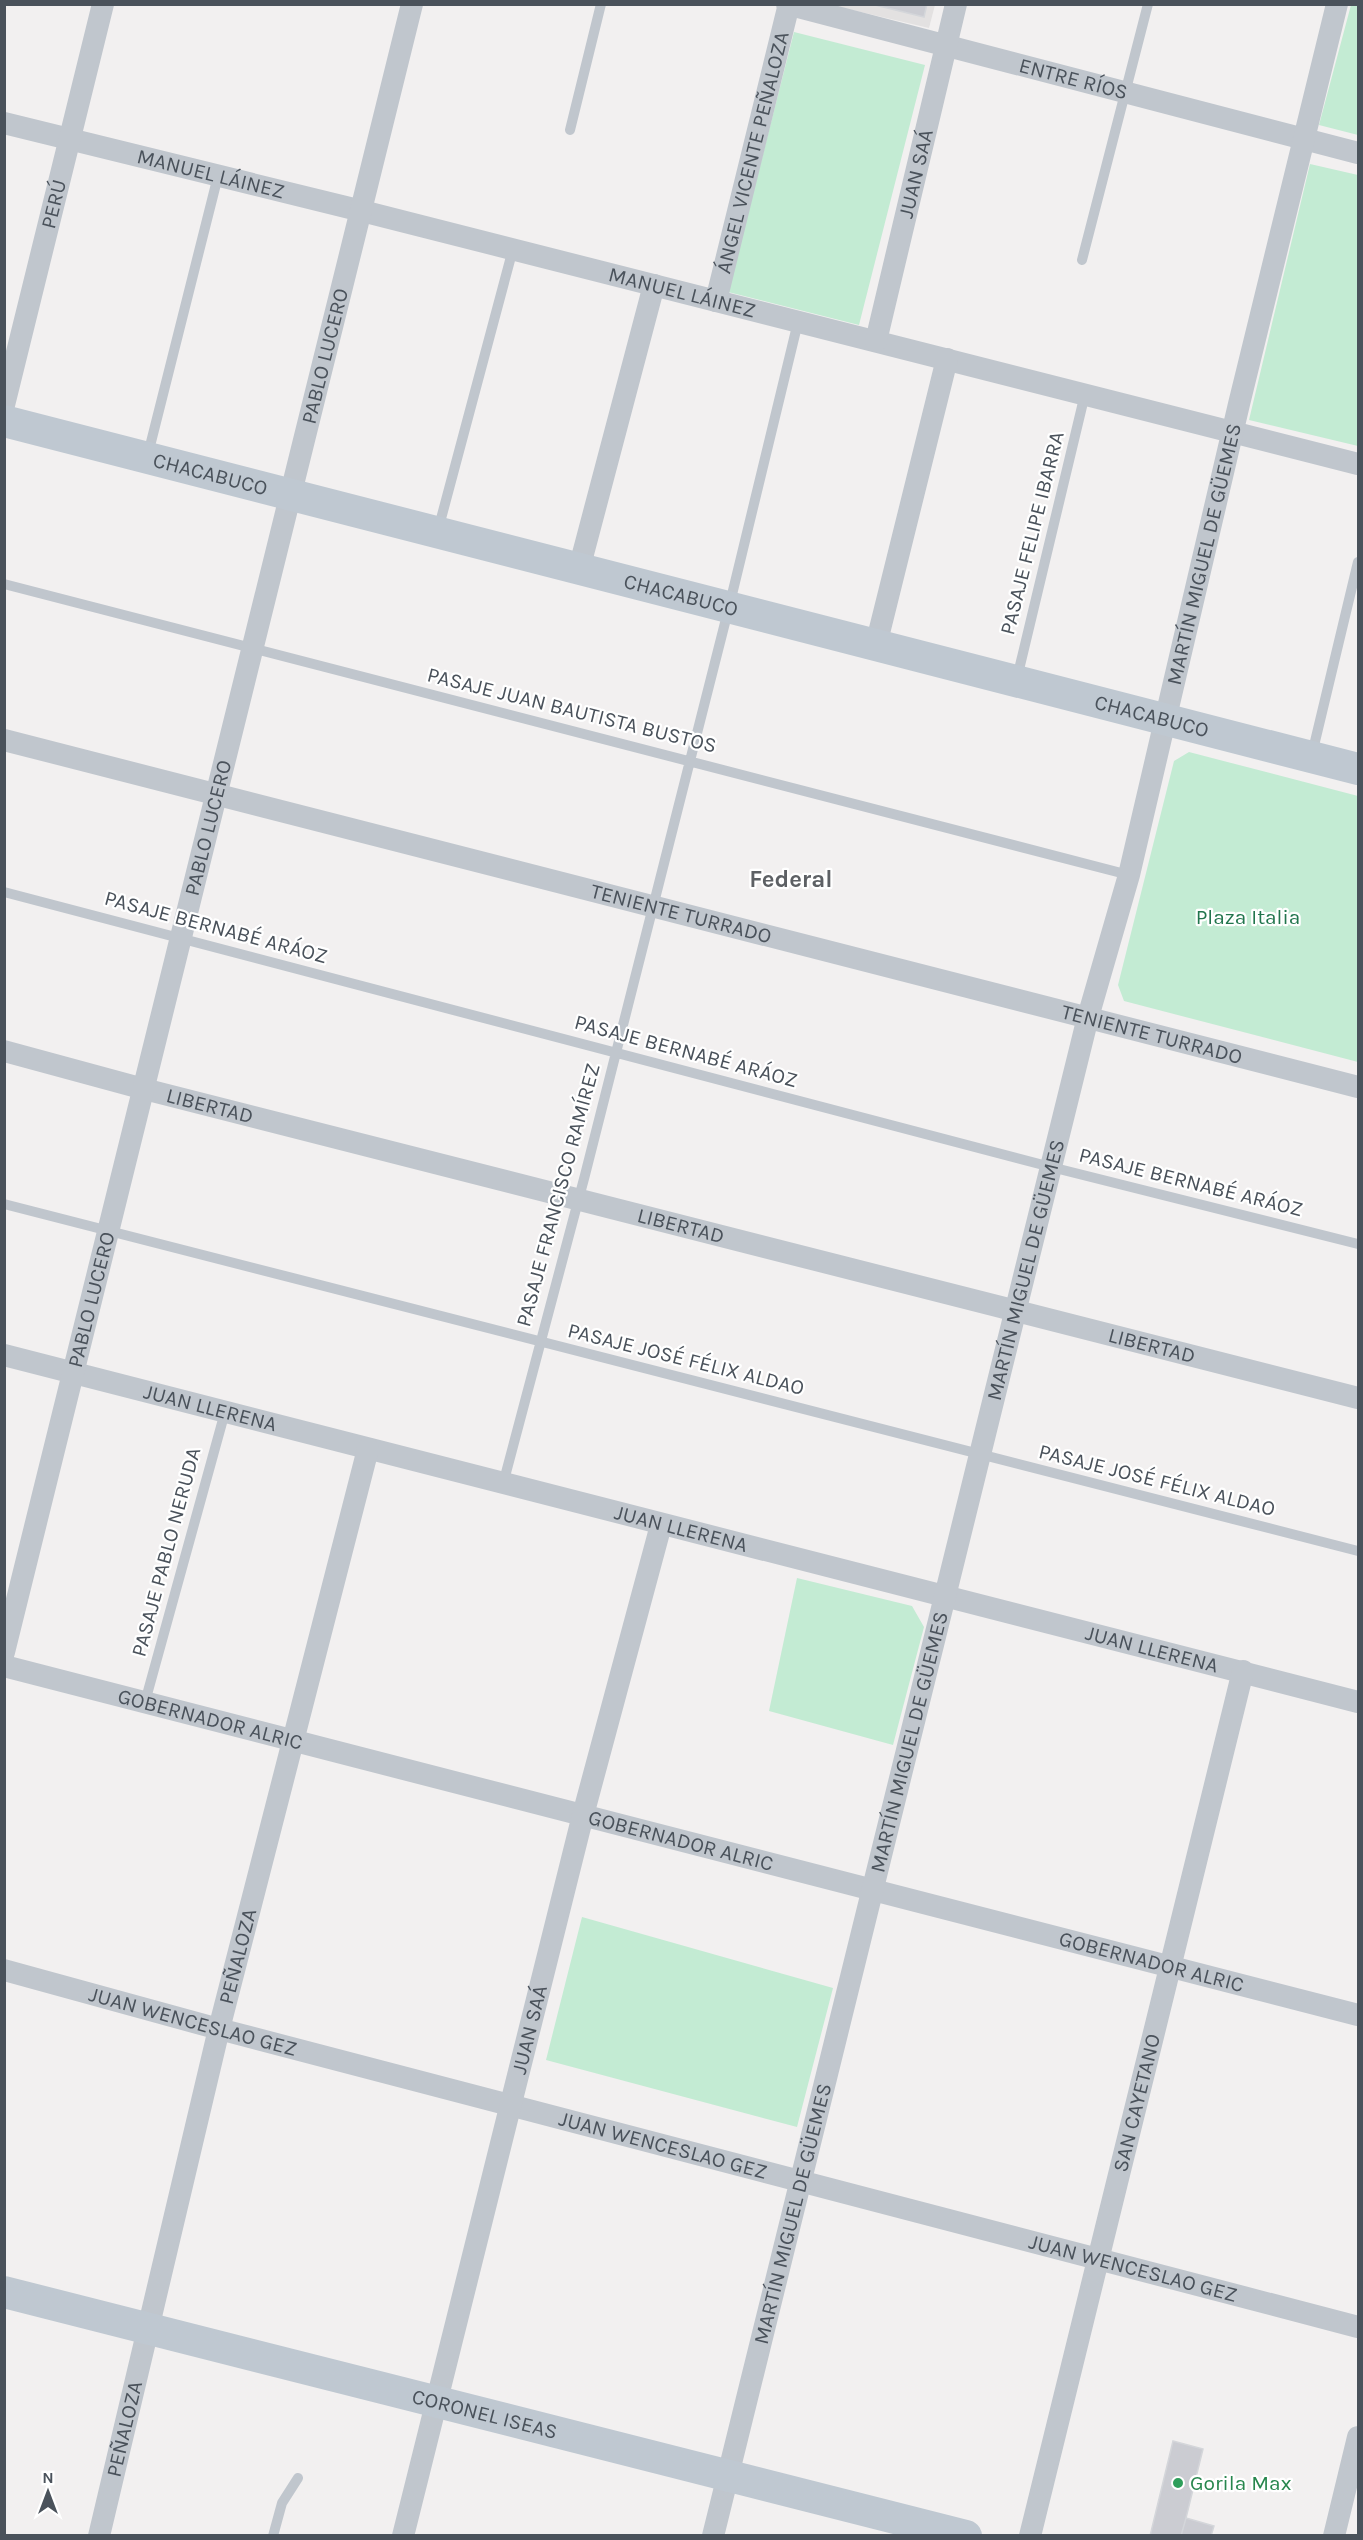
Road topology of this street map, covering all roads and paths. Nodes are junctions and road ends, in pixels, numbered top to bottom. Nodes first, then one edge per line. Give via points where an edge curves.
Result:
1 (103, 4) edge
2 (412, 4) edge
3 (601, 4) edge
4 (956, 4) edge
5 (1148, 4) edge
6 (1337, 4) edge
7 (788, 5) edge
8 (946, 46) junction
9 (1125, 92) junction
10 (4, 123) edge
11 (570, 130) dead end
12 (1304, 138) junction
13 (70, 139) junction
14 (1359, 153) edge
15 (218, 176) junction
16 (362, 211) junction
17 (513, 249) junction
18 (1082, 260) dead end
19 (654, 285) junction
20 (716, 301) junction
21 (798, 322) junction
22 (876, 341) junction
23 (947, 359) junction
24 (1085, 394) junction
25 (4, 405) edge
26 (4, 421) edge
27 (1234, 432) junction
28 (147, 458) junction
29 (1359, 464) edge
30 (292, 495) junction
31 (437, 532) junction
32 (1359, 562) edge
33 (579, 569) junction
34 (4, 584) edge
35 (729, 607) junction
36 (876, 645) junction
37 (254, 649) junction
38 (1016, 681) junction
39 (1166, 721) junction
40 (4, 740) edge
41 (1311, 757) junction
42 (689, 761) junction
43 (1359, 769) edge
44 (218, 795) junction
45 (1128, 875) junction
46 (4, 892) edge
47 (652, 905) junction
48 (183, 937) junction
49 (1088, 1017) junction
50 (4, 1050) edge
51 (615, 1053) junction
52 (1359, 1087) edge
53 (144, 1089) junction
54 (1051, 1167) junction
55 (579, 1199) junction
56 (4, 1204) edge
57 (109, 1231) junction
58 (1359, 1244) edge
59 (1016, 1310) junction
60 (541, 1342) junction
61 (4, 1355) edge
62 (74, 1373) junction
63 (1359, 1398) edge
64 (225, 1412) junction
65 (368, 1449) junction
66 (980, 1455) junction
67 (503, 1485) junction
68 (661, 1525) junction
69 (1359, 1551) edge
70 (945, 1596) junction
71 (4, 1652) edge
72 (4, 1665) edge
73 (1243, 1671) junction
74 (145, 1702) junction
75 (1359, 1702) edge
76 (293, 1740) junction
77 (584, 1815) junction
78 (872, 1890) junction
79 (1169, 1966) junction
80 (4, 1970) edge
81 (1359, 2015) edge
82 (219, 2029) junction
83 (511, 2105) junction
84 (800, 2181) junction
85 (1098, 2259) junction
86 (4, 2292) edge
87 (1359, 2327) edge
88 (148, 2328) junction
89 (437, 2401) junction
90 (1359, 2437) edge
91 (728, 2475) junction
92 (298, 2478) dead end
93 (99, 2535) edge
94 (273, 2535) edge
95 (403, 2535) edge
96 (713, 2535) edge
97 (966, 2535) edge
98 (1030, 2535) edge
99 (1334, 2535) edge

1 - 13 street, PERÚ
2 - 16 street, PABLO LUCERO
3 - 11 lane
4 - 8 street, JUAN SAÁ
5 - 9 lane
6 - 12 street, MARTÍN MIGUEL DE GÜEMES
7 - 8 street, ENTRE RÍOS
7 - 20 street, ÁNGEL VICENTE PEÑALOZA
8 - 9 street, ENTRE RÍOS
8 - 22 street, JUAN SAÁ
9 - 12 street, ENTRE RÍOS
9 - 18 lane
10 - 13 street, MANUEL LÁINEZ
12 - 14 street, ENTRE RÍOS
12 - 27 street, MARTÍN MIGUEL DE GÜEMES
13 - 15 street, MANUEL LÁINEZ
13 - 25 street, PERÚ
15 - 16 street, MANUEL LÁINEZ
15 - 28 lane
16 - 17 street, MANUEL LÁINEZ
16 - 30 street, PABLO LUCERO
17 - 19 street, MANUEL LÁINEZ
17 - 31 lane
19 - 20 street, MANUEL LÁINEZ
19 - 33 street
20 - 21 street, MANUEL LÁINEZ
21 - 22 street, MANUEL LÁINEZ
21 - 35 lane, PASAJE FRANCISCO RAMÍREZ
22 - 23 street, MANUEL LÁINEZ
23 - 24 street, MANUEL LÁINEZ
23 - 36 street
24 - 27 street, MANUEL LÁINEZ
24 - 38 lane, PASAJE FELIPE IBARRA
26 - 28 main road, CHACABUCO
27 - 29 street, MANUEL LÁINEZ
27 - 39 street, MARTÍN MIGUEL DE GÜEMES
28 - 30 main road, CHACABUCO
30 - 31 main road, CHACABUCO
30 - 37 street, PABLO LUCERO
31 - 33 main road, CHACABUCO
32 - 41 lane
33 - 35 main road, CHACABUCO
34 - 37 lane, PASAJE JUAN BAUTISTA BUSTOS
35 - 36 main road, CHACABUCO
35 - 42 lane, PASAJE FRANCISCO RAMÍREZ
36 - 38 main road, CHACABUCO
37 - 42 lane, PASAJE JUAN BAUTISTA BUSTOS
37 - 44 street, PABLO LUCERO
38 - 39 main road, CHACABUCO
39 - 41 main road, CHACABUCO
39 - 45 street, MARTÍN MIGUEL DE GÜEMES
40 - 44 street, TENIENTE TURRADO
41 - 43 main road, CHACABUCO
42 - 45 lane, PASAJE JUAN BAUTISTA BUSTOS
42 - 47 lane, PASAJE FRANCISCO RAMÍREZ
44 - 47 street, TENIENTE TURRADO
44 - 48 street, PABLO LUCERO
45 - 49 street, MARTÍN MIGUEL DE GÜEMES
46 - 48 lane, PASAJE BERNABÉ ARÁOZ
47 - 49 street, TENIENTE TURRADO
47 - 51 lane, PASAJE FRANCISCO RAMÍREZ
48 - 51 lane, PASAJE BERNABÉ ARÁOZ
48 - 53 street, PABLO LUCERO
49 - 52 street, TENIENTE TURRADO
49 - 54 street, MARTÍN MIGUEL DE GÜEMES
50 - 53 street, LIBERTAD
51 - 54 lane, PASAJE BERNABÉ ARÁOZ
51 - 55 lane, PASAJE FRANCISCO RAMÍREZ
53 - 55 street, LIBERTAD
53 - 57 street, PABLO LUCERO
54 - 58 lane, PASAJE BERNABÉ ARÁOZ
54 - 59 street, MARTÍN MIGUEL DE GÜEMES
55 - 59 street, LIBERTAD
55 - 60 lane, PASAJE FRANCISCO RAMÍREZ
56 - 57 lane, PASAJE JOSÉ FÉLIX ALDAO
57 - 60 lane, PASAJE JOSÉ FÉLIX ALDAO
57 - 62 street, PABLO LUCERO
59 - 63 street, LIBERTAD
59 - 66 street, MARTÍN MIGUEL DE GÜEMES
60 - 66 lane, PASAJE JOSÉ FÉLIX ALDAO
60 - 67 lane, PASAJE FRANCISCO RAMÍREZ
61 - 62 street, JUAN LLERENA
62 - 64 street, JUAN LLERENA
62 - 71 street, PABLO LUCERO
64 - 65 street, JUAN LLERENA
64 - 74 lane, PASAJE PABLO NERUDA
65 - 67 street, JUAN LLERENA
65 - 76 street, PEÑALOZA
66 - 69 lane, PASAJE JOSÉ FÉLIX ALDAO
66 - 70 street, MARTÍN MIGUEL DE GÜEMES
67 - 68 street, JUAN LLERENA
68 - 70 street, JUAN LLERENA
68 - 77 street, JUAN SAÁ
70 - 73 street, JUAN LLERENA
70 - 78 street, MARTÍN MIGUEL DE GÜEMES
72 - 74 street, GOBERNADOR ALRIC
73 - 75 street, JUAN LLERENA
73 - 79 street, SAN CAYETANO
74 - 76 street, GOBERNADOR ALRIC
76 - 77 street, GOBERNADOR ALRIC
76 - 82 street, PEÑALOZA
77 - 78 street, GOBERNADOR ALRIC
77 - 83 street, JUAN SAÁ
78 - 79 street, GOBERNADOR ALRIC
78 - 84 street, MARTÍN MIGUEL DE GÜEMES
79 - 81 street, GOBERNADOR ALRIC
79 - 85 street, SAN CAYETANO
80 - 82 street, JUAN WENCESLAO GEZ
82 - 83 street, JUAN WENCESLAO GEZ
82 - 88 street, PEÑALOZA
83 - 84 street, JUAN WENCESLAO GEZ
83 - 89 street, JUAN SAÁ
84 - 85 street, JUAN WENCESLAO GEZ
84 - 91 street, MARTÍN MIGUEL DE GÜEMES
85 - 87 street, JUAN WENCESLAO GEZ
85 - 98 street, SAN CAYETANO
86 - 88 main road, CORONEL ISEAS
88 - 89 main road, CORONEL ISEAS
88 - 93 street, PEÑALOZA
89 - 91 main road, CORONEL ISEAS
89 - 95 street, JUAN SAÁ
90 - 99 street
91 - 96 street, MARTÍN MIGUEL DE GÜEMES
91 - 97 main road, CORONEL ISEAS
92 - 94 lane via 282,2504

